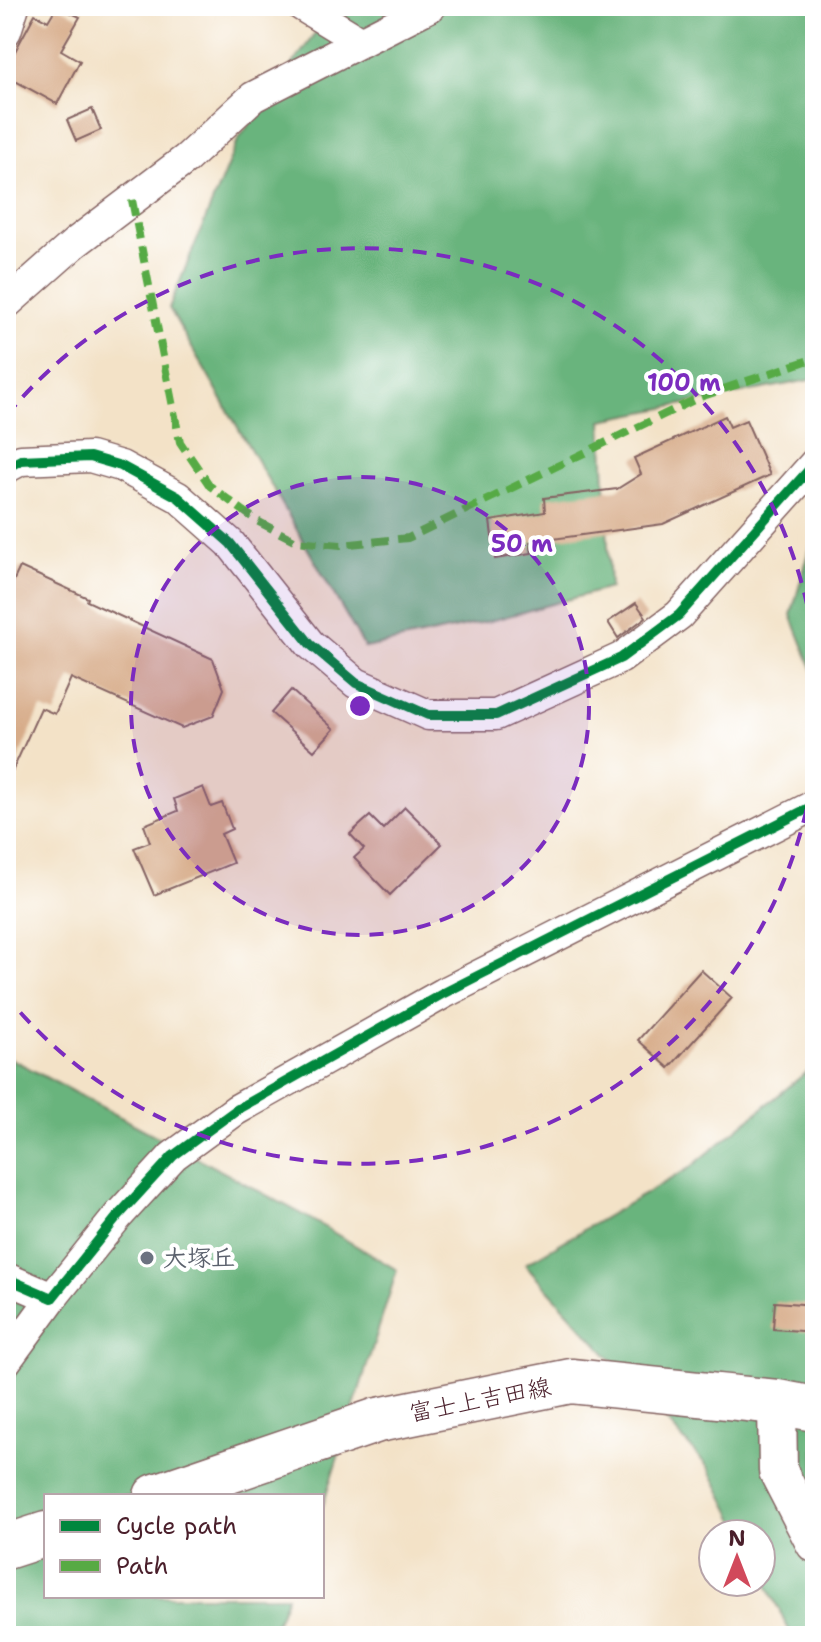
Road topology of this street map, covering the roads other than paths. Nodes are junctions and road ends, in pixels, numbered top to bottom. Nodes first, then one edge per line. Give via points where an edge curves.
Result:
1 (14, 6) edge
2 (302, 6) edge
3 (431, 6) edge
4 (6, 31) edge
5 (361, 42) junction
6 (6, 304) edge
7 (815, 463) edge
8 (6, 468) edge
9 (815, 805) edge
10 (6, 1278) edge
11 (52, 1298) junction
12 (6, 1361) edge
13 (796, 1405) edge
14 (162, 1494) edge
15 (44, 1535) edge
16 (815, 1543) edge
17 (6, 1547) edge

1 - 4 street
2 - 5 street
3 - 5 street
5 - 6 street via 253,97 186,159 75,243
7 - 8 street via 679,615 621,658 496,715 428,715 356,683 310,644 230,543 178,497 121,466 90,457 21,460
9 - 11 street via 444,993 236,1110 173,1156
10 - 11 street
11 - 12 street
13 - 14 main road, 富士上吉田線 via 571,1381 378,1420
13 - 16 street via 778,1471
15 - 17 main road

